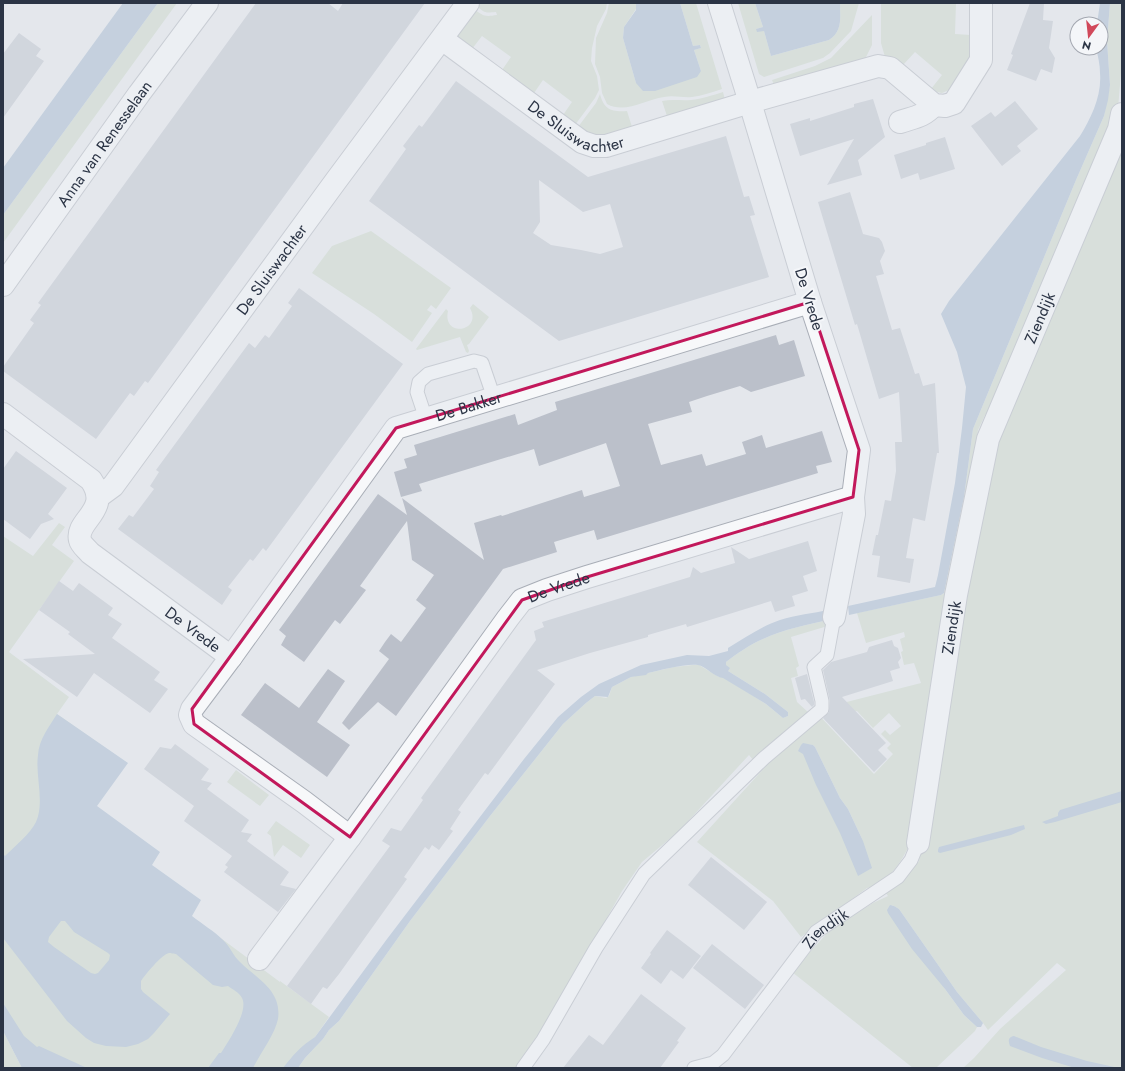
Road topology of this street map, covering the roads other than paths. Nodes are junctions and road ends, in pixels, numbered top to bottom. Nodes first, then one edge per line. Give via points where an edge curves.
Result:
1 (207, 3) edge
2 (468, 3) edge
3 (719, 3) edge
4 (981, 3) edge
5 (442, 39) junction
6 (750, 102) junction
7 (934, 105) junction
8 (1122, 114) edge
9 (900, 122) dead end
10 (3, 285) edge
11 (810, 302) junction
12 (494, 398) junction
13 (3, 414) edge
14 (426, 419) junction
15 (98, 497) junction
16 (852, 497) junction
17 (834, 617) joint
18 (231, 657) junction
19 (350, 837) junction
20 (918, 843) joint
21 (259, 959) dead end
22 (523, 1068) edge
23 (694, 1068) edge

1 - 10 street, Anna van Renesselaan
2 - 5 street, De Sluiswachter
3 - 6 street, De Vrede
4 - 7 street via 981,60 954,102 945,106
5 - 6 street, De Sluiswachter via 582,142 594,146 606,146
5 - 15 street, De Sluiswachter via 113,486
6 - 7 street via 878,66 890,68
6 - 11 street, De Vrede
7 - 9 street via 921,116
8 - 20 street, Ziendijk via 1119,129 988,440 956,595
11 - 12 street, De Bakker
11 - 16 street, De Vrede via 859,450
12 - 14 street, De Bakker
12 - 14 lane via 482,363 474,361 428,374 419,382 417,392
13 - 15 street via 91,480
14 - 18 street, De Bakker via 396,428
15 - 18 street, De Vrede via 95,509 80,533 80,541 90,553
16 - 17 street, De Vrede via 854,514
16 - 19 street, De Vrede via 547,590 522,600
17 - 22 lane via 827,655 814,667 822,708 764,758 644,874 596,948 543,1040
18 - 19 street, De Vrede via 192,709 190,715 194,724
19 - 21 street, De Vrede
20 - 23 lane, Ziendijk via 911,860 898,877 816,932 723,1055 713,1063

